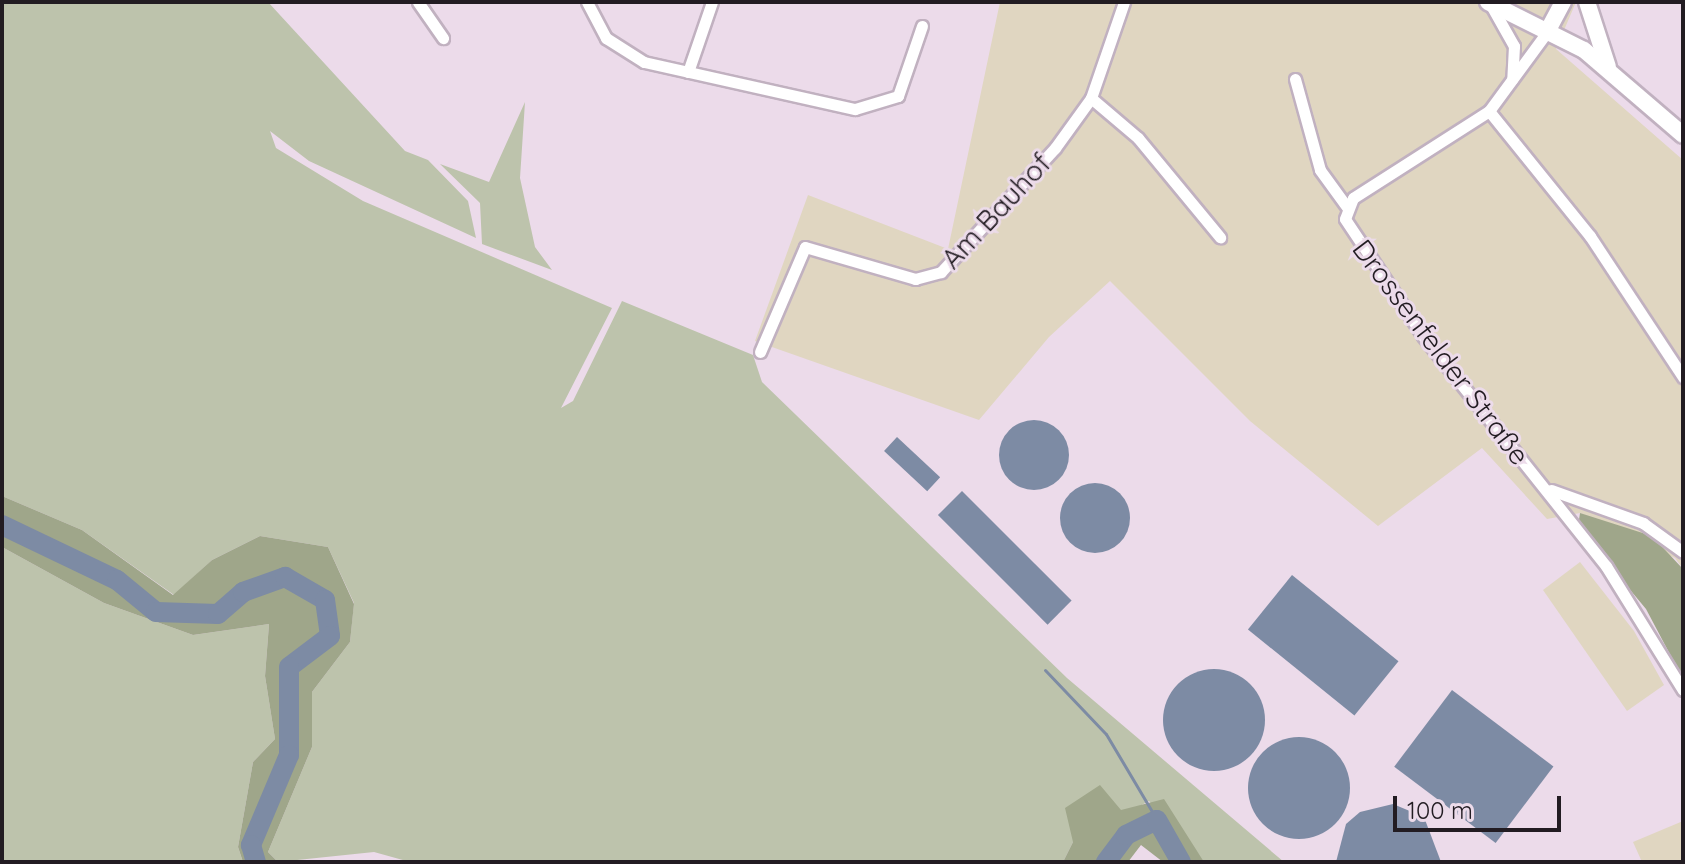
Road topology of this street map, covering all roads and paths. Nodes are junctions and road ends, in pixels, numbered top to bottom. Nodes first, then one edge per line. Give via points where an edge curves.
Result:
1 (418, 2) edge
2 (587, 2) edge
3 (712, 2) edge
4 (1124, 2) edge
5 (1488, 2) edge
6 (1563, 2) edge
7 (1587, 2) edge
8 (922, 26) dead end
9 (1547, 32) junction
10 (443, 38) dead end
11 (1608, 67) junction
12 (688, 72) junction
13 (1295, 79) dead end
14 (1511, 84) junction
15 (1091, 98) junction
16 (1489, 111) junction
17 (1683, 135) edge
18 (1347, 207) junction
19 (1220, 237) dead end
20 (760, 352) dead end
21 (1683, 377) edge
22 (1547, 488) junction
23 (1683, 552) edge
24 (1683, 690) edge

1 - 10 street
2 - 12 street via 616,48
3 - 12 street
4 - 15 street, Am Bauhof
5 - 9 main road
5 - 14 street via 1514,46
6 - 9 main road
7 - 11 main road
8 - 12 street via 901,91 873,109
9 - 11 main road
9 - 14 street
11 - 17 main road
13 - 18 street, Drossenfelder Straße via 1320,170
14 - 16 street
15 - 19 street via 1138,138
15 - 20 street, Am Bauhof via 1010,200 933,278 813,248 798,252
16 - 18 street
16 - 21 street via 1590,236
18 - 22 street, Drossenfelder Straße via 1349,230 1416,327
22 - 23 street, Drossenfelder Straße via 1643,523
22 - 24 street, Drossenfelder Straße via 1629,599

